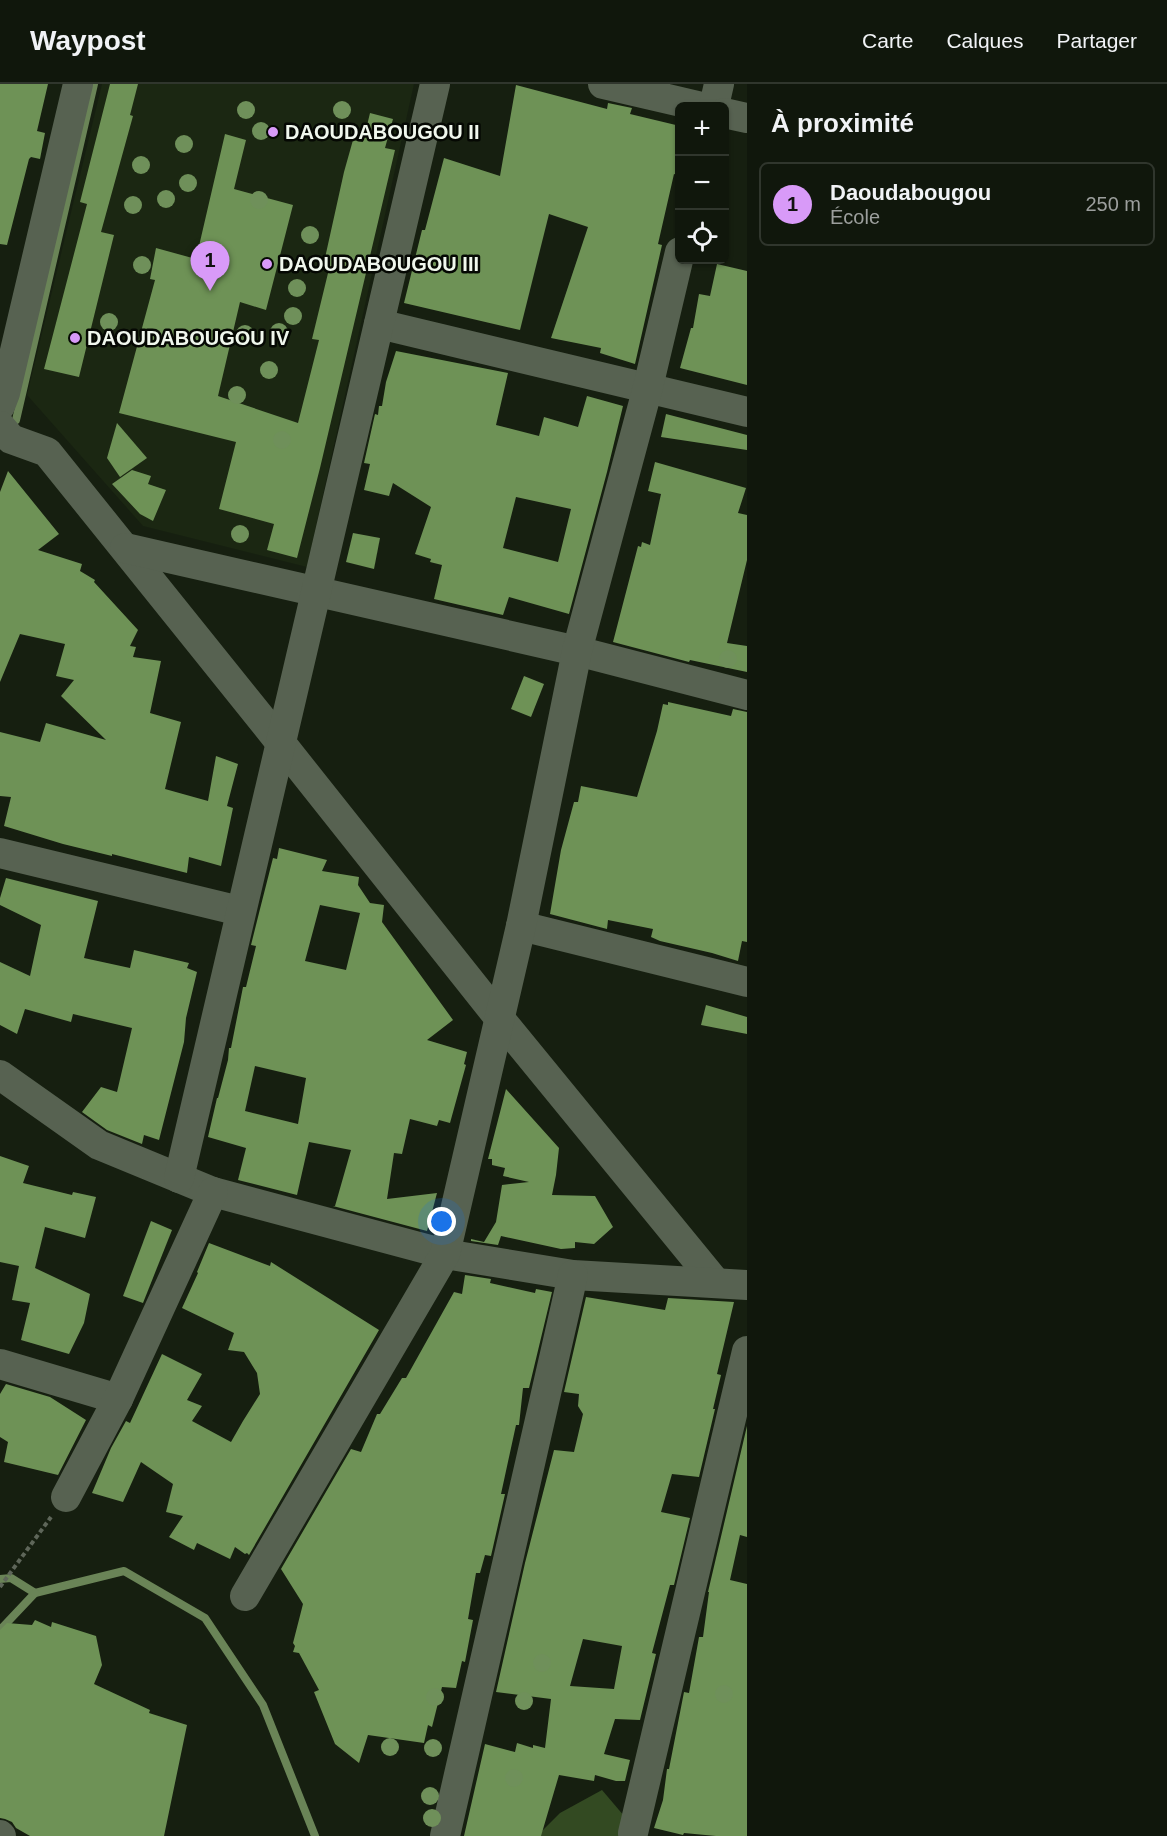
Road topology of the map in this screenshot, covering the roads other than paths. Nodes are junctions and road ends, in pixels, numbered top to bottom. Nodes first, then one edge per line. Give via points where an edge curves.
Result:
1 (78, 84) edge
2 (435, 84) edge
3 (603, 84) edge
4 (719, 84) edge
5 (681, 102) edge
6 (715, 102) edge
7 (729, 114) edge
8 (747, 118) edge
9 (677, 264) edge
10 (379, 324) junction
11 (648, 387) junction
12 (2, 396) edge
13 (747, 412) edge
14 (4, 440) edge
15 (125, 548) junction
16 (315, 592) junction
17 (577, 651) junction
18 (747, 695) edge
19 (280, 742) junction
20 (0, 853) edge
21 (240, 912) junction
22 (521, 926) junction
23 (747, 982) edge
24 (500, 1019) junction
25 (0, 1075) edge
26 (178, 1178) junction
27 (213, 1192) junction
28 (445, 1254) junction
29 (573, 1275) junction
30 (716, 1283) junction
31 (747, 1285) edge
32 (747, 1351) edge
33 (0, 1364) edge
34 (118, 1399) junction
35 (66, 1497) road end
36 (245, 1596) dead end
37 (633, 1833) dead end
38 (445, 1836) edge

1 - 12 street
2 - 10 street
3 - 5 street
4 - 6 street
7 - 8 street
9 - 11 street
10 - 11 street
10 - 16 street
11 - 13 street
11 - 17 street
14 - 15 street via 47,452
15 - 16 street
15 - 19 street
16 - 17 street
16 - 19 street
17 - 18 street
17 - 22 street
19 - 21 street
19 - 24 street
20 - 21 street
21 - 26 street
22 - 23 street
22 - 24 street
24 - 28 street
24 - 30 street
25 - 26 street via 99,1145
26 - 27 street
27 - 28 street
27 - 34 street
28 - 29 street
28 - 36 street
29 - 30 street
29 - 38 street
30 - 31 street
32 - 37 street
33 - 34 street
34 - 35 street

